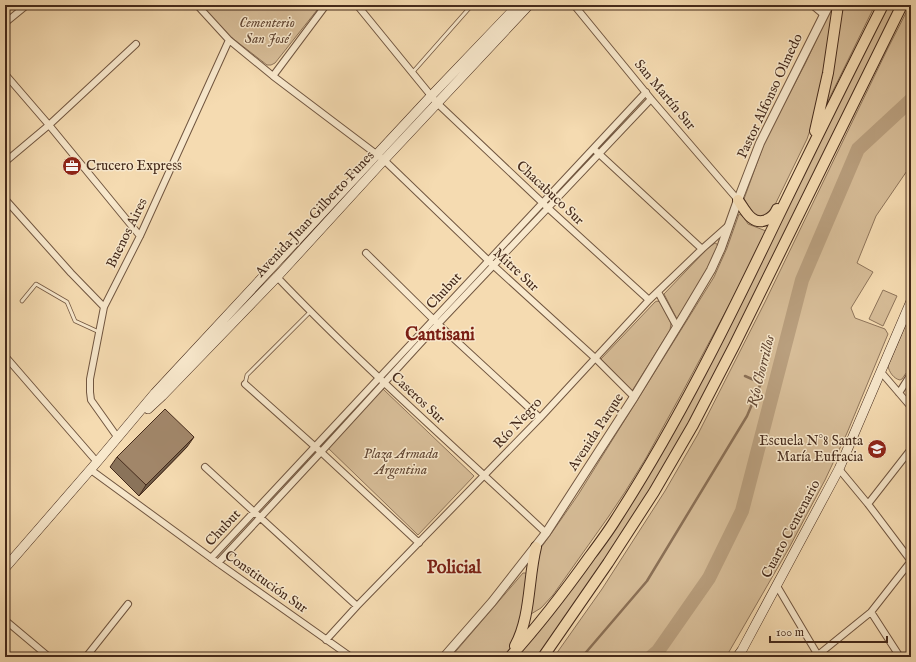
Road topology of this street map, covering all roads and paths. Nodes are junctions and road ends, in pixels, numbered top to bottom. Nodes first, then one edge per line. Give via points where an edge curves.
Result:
1 (26, 5) edge
2 (197, 5) edge
3 (326, 5) edge
4 (357, 5) edge
5 (472, 5) edge
6 (518, 5) edge
7 (529, 5) edge
8 (574, 5) edge
9 (812, 5) edge
10 (829, 5) edge
11 (838, 5) edge
12 (883, 5) edge
13 (901, 8) edge
14 (824, 15) junction
15 (5, 23) edge
16 (229, 40) junction
17 (136, 44) dead end
18 (412, 73) junction
19 (5, 74) edge
20 (273, 76) junction
21 (646, 92) junction
22 (434, 99) junction
23 (651, 99) junction
24 (49, 125) junction
25 (593, 149) junction
26 (810, 151) junction
27 (599, 154) junction
28 (380, 157) junction
29 (5, 162) edge
30 (5, 199) edge
31 (738, 200) junction
32 (543, 203) junction
33 (548, 208) junction
34 (730, 224) junction
35 (306, 230) junction
36 (140, 236) junction
37 (313, 237) junction
38 (702, 250) junction
39 (366, 253) dead end
40 (488, 261) junction
41 (494, 266) junction
42 (277, 277) junction
43 (658, 292) junction
44 (649, 300) junction
45 (22, 301) dead end
46 (911, 301) edge
47 (104, 307) junction
48 (310, 312) junction
49 (436, 322) junction
50 (677, 327) junction
51 (99, 332) junction
52 (5, 356) edge
53 (595, 358) junction
54 (881, 372) junction
55 (911, 374) edge
56 (379, 378) junction
57 (384, 383) junction
58 (245, 384) joint
59 (899, 393) junction
60 (634, 397) junction
61 (911, 407) edge
62 (540, 418) junction
63 (118, 438) junction
64 (316, 447) junction
65 (911, 450) edge
66 (321, 452) junction
67 (94, 466) junction
68 (205, 467) dead end
69 (839, 469) junction
70 (484, 475) junction
71 (868, 504) junction
72 (254, 512) junction
73 (260, 517) junction
74 (546, 533) junction
75 (419, 543) junction
76 (536, 547) junction
77 (211, 558) junction
78 (911, 561) edge
79 (218, 563) junction
80 (5, 568) edge
81 (776, 586) junction
82 (128, 604) dead end
83 (357, 606) junction
84 (871, 612) junction
85 (5, 620) edge
86 (326, 640) junction
87 (819, 656) edge
88 (49, 657) edge
89 (86, 657) edge
90 (351, 657) edge
91 (444, 657) edge
92 (510, 657) edge
93 (543, 657) edge
94 (737, 657) edge
95 (900, 657) edge

1 - 15 street
2 - 16 street, Mitre Sur
3 - 20 street
4 - 18 street, Chacabuco Sur
5 - 18 lane
6 - 22 main road, Avenida Juan Gilberto Funes
7 - 22 main road, Avenida Juan Gilberto Funes
8 - 21 street, San Martín Sur
9 - 14 street
10 - 14 street, Pastor Alfonso Olmedo
11 - 26 highway via 828,73
12 - 26 highway
13 - 93 highway via 693,425 654,492
14 - 31 street, Pastor Alfonso Olmedo via 760,143
16 - 20 street, Mitre Sur
16 - 36 street, Buenos Aires
17 - 24 street
18 - 22 street, Chacabuco Sur
19 - 24 street
20 - 28 street, Mitre Sur
21 - 23 street, San Martín Sur
21 - 25 street, Chubut
22 - 28 main road, Avenida Juan Gilberto Funes
22 - 32 street, Chacabuco Sur
23 - 27 street, Chubut
23 - 31 street, San Martín Sur
24 - 29 street
24 - 36 street
25 - 27 street
25 - 32 street, Chubut
26 - 31 highway via 776,213 769,219 756,222
26 - 92 highway via 717,342 652,461 576,576
27 - 33 street, Chubut
27 - 38 street
28 - 35 main road, Avenida Juan Gilberto Funes
28 - 37 main road, Avenida Juan Gilberto Funes
28 - 40 street, Mitre Sur
30 - 47 street
31 - 34 street, Avenida Parque
32 - 33 street, Chacabuco Sur
32 - 40 street, Chubut
33 - 41 street, Chubut
33 - 44 street, Chacabuco Sur
34 - 38 street, Río Negro
34 - 50 street, Avenida Parque via 711,270
35 - 37 main road
35 - 63 main road, Avenida Juan Gilberto Funes via 155,393
36 - 47 street, Buenos Aires
37 - 42 main road, Avenida Juan Gilberto Funes
38 - 43 street, Río Negro
39 - 49 street
40 - 41 street, Mitre Sur
40 - 49 street, Chubut
41 - 49 street, Chubut
41 - 53 street, Mitre Sur
42 - 48 street, Caseros Sur
42 - 63 main road, Avenida Juan Gilberto Funes
43 - 44 street, Río Negro
43 - 50 street
44 - 53 street, Río Negro
45 - 51 lane via 36,284 67,302 76,321
46 - 54 main road, Cuarto Centenario
47 - 51 street, Buenos Aires
48 - 56 street, Caseros Sur
48 - 58 lane via 247,375
49 - 56 street, Chubut
49 - 57 street, Chubut
49 - 62 street
50 - 60 street, Avenida Parque
51 - 63 street, Buenos Aires via 90,379 91,400
52 - 67 street, Constitución Sur
53 - 60 street, Mitre Sur
53 - 62 street, Río Negro
54 - 59 street
54 - 69 main road, Cuarto Centenario
55 - 59 street
56 - 57 street, Caseros Sur
56 - 64 street, Chubut
57 - 66 street, Chubut
57 - 70 street, Caseros Sur
58 - 64 street
59 - 61 street
60 - 74 street, Avenida Parque
62 - 70 street, Río Negro
63 - 67 main road, Avenida Juan Gilberto Funes
64 - 66 street
64 - 72 street, Chubut
65 - 71 street
66 - 73 street, Chubut
66 - 75 street
67 - 77 street, Constitución Sur
67 - 80 main road, Avenida Juan Gilberto Funes
68 - 72 street
69 - 71 street
69 - 81 main road, Cuarto Centenario
70 - 74 street, Caseros Sur
70 - 75 street, Río Negro
71 - 78 street
72 - 73 street
72 - 77 street, Chubut
73 - 79 street, Chubut
73 - 83 street
74 - 76 street, Avenida Parque
75 - 83 street, Río Negro
76 - 91 street, Avenida Parque
76 - 92 highway via 526,612 520,637
77 - 79 street, Constitución Sur
78 - 84 street
79 - 86 street, Constitución Sur
81 - 87 street
81 - 94 main road, Cuarto Centenario
82 - 89 street
83 - 86 street, Río Negro
84 - 87 street
84 - 95 street
85 - 88 street
86 - 90 street, Constitución Sur

